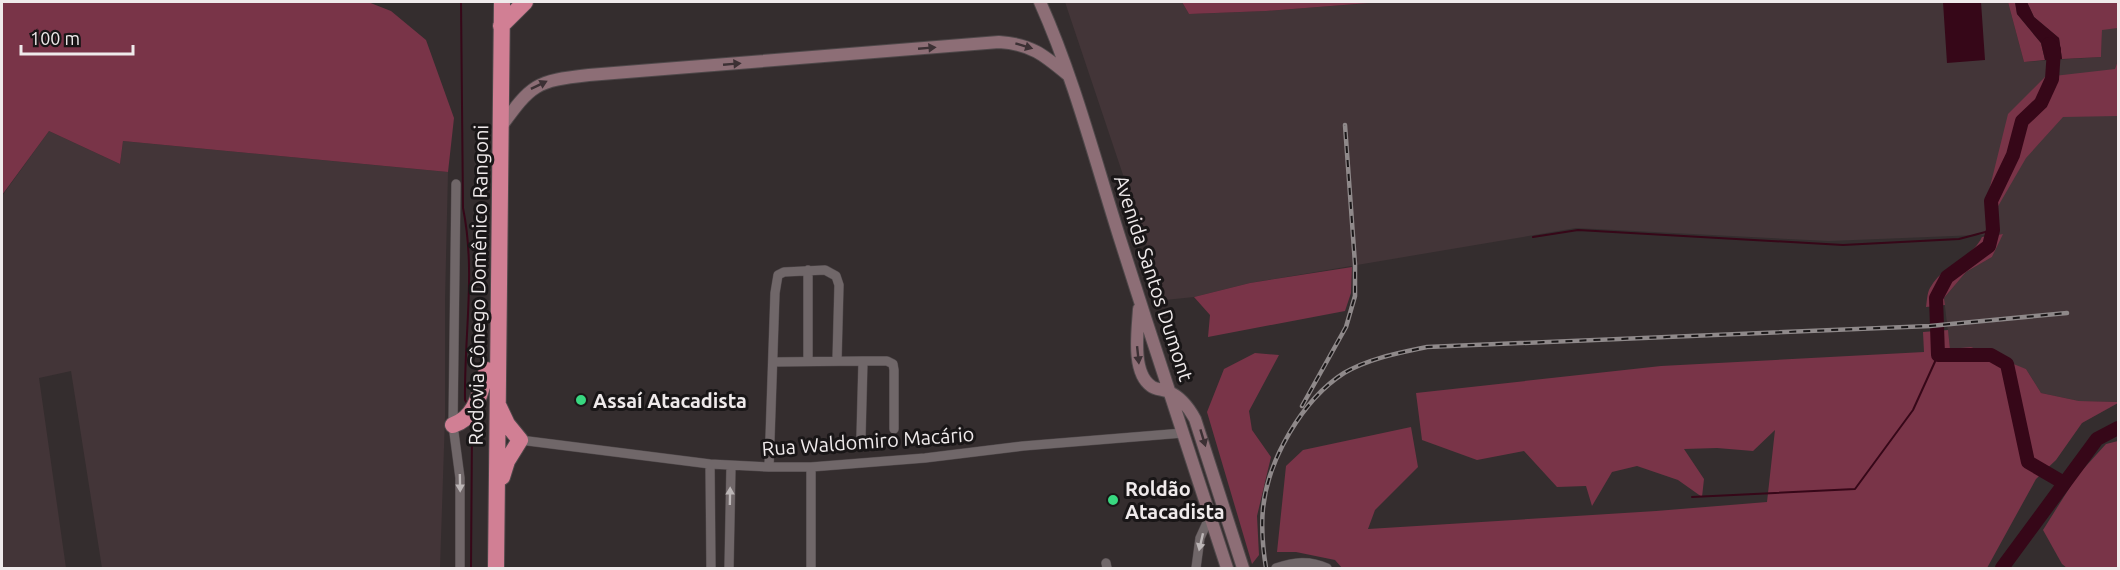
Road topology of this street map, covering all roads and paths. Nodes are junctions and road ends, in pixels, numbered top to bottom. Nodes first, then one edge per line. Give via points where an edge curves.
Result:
1 (491, 2) edge
2 (502, 2) edge
3 (525, 2) edge
4 (1040, 2) edge
5 (501, 26) junction
6 (1068, 75) junction
7 (500, 128) junction
8 (456, 184) dead end
9 (808, 270) junction
10 (1140, 301) junction
11 (837, 360) junction
12 (808, 361) junction
13 (863, 361) junction
14 (773, 362) junction
15 (487, 370) junction
16 (1170, 392) junction
17 (498, 403) junction
18 (453, 425) junction
19 (894, 429) dead end
20 (1183, 433) junction
21 (861, 436) dead end
22 (520, 440) junction
23 (710, 464) junction
24 (731, 466) junction
25 (811, 466) junction
26 (769, 467) junction
27 (497, 496) junction
28 (1210, 516) junction
29 (710, 531) junction
30 (729, 531) junction
31 (460, 568) edge
32 (485, 568) edge
33 (496, 568) edge
34 (711, 568) edge
35 (729, 568) edge
36 (812, 568) edge
37 (1196, 568) edge
38 (1227, 568) edge
39 (1243, 568) edge
40 (1276, 568) edge
41 (1327, 568) edge

1 - 15 highway, Rodovia Cônego Domênico Rangoni
2 - 5 highway, Rodovia Cônego Domênico Rangoni
3 - 5 highway
4 - 6 main road, Avenida Santos Dumont
5 - 7 highway, Rodovia Cônego Domênico Rangoni
7 -> 6 main road via 525,95 539,85 589,75 999,42 1040,52
6 - 10 main road, Avenida Santos Dumont
7 - 17 highway, Rodovia Cônego Domênico Rangoni
8 - 18 street
9 - 11 street via 825,270 836,276 839,285
9 - 12 street
9 - 14 street via 778,275
10 - 16 main road, Avenida Santos Dumont
10 -> 16 main road via 1139,365 1148,384
11 - 12 street
11 - 13 street
12 - 14 street
13 - 19 street via 893,364
13 - 21 street
14 - 26 street
15 - 18 highway via 474,408 464,421
15 - 32 highway, Rodovia Cônego Domênico Rangoni
16 - 20 main road, Avenida Santos Dumont
16 -> 39 main road via 1188,407 1199,427
17 - 22 highway
17 - 27 highway, Rodovia Cônego Domênico Rangoni
18 -> 31 street via 460,478
20 - 25 street, Rua Waldomiro Macário
20 - 28 main road, Avenida Santos Dumont
22 - 23 street, Rua Waldomiro Macário
22 - 27 highway via 507,461
23 - 24 street, Rua Waldomiro Macário
23 - 29 street
24 - 26 street, Rua Waldomiro Macário
30 -> 24 street
25 - 26 street, Rua Waldomiro Macário
25 - 36 street
27 - 33 highway, Rodovia Cônego Domênico Rangoni
28 -> 37 street via 1200,538
28 - 38 main road, Avenida Santos Dumont
29 - 30 street
29 - 34 street
30 - 35 street
40 - 41 street via 1310,562

